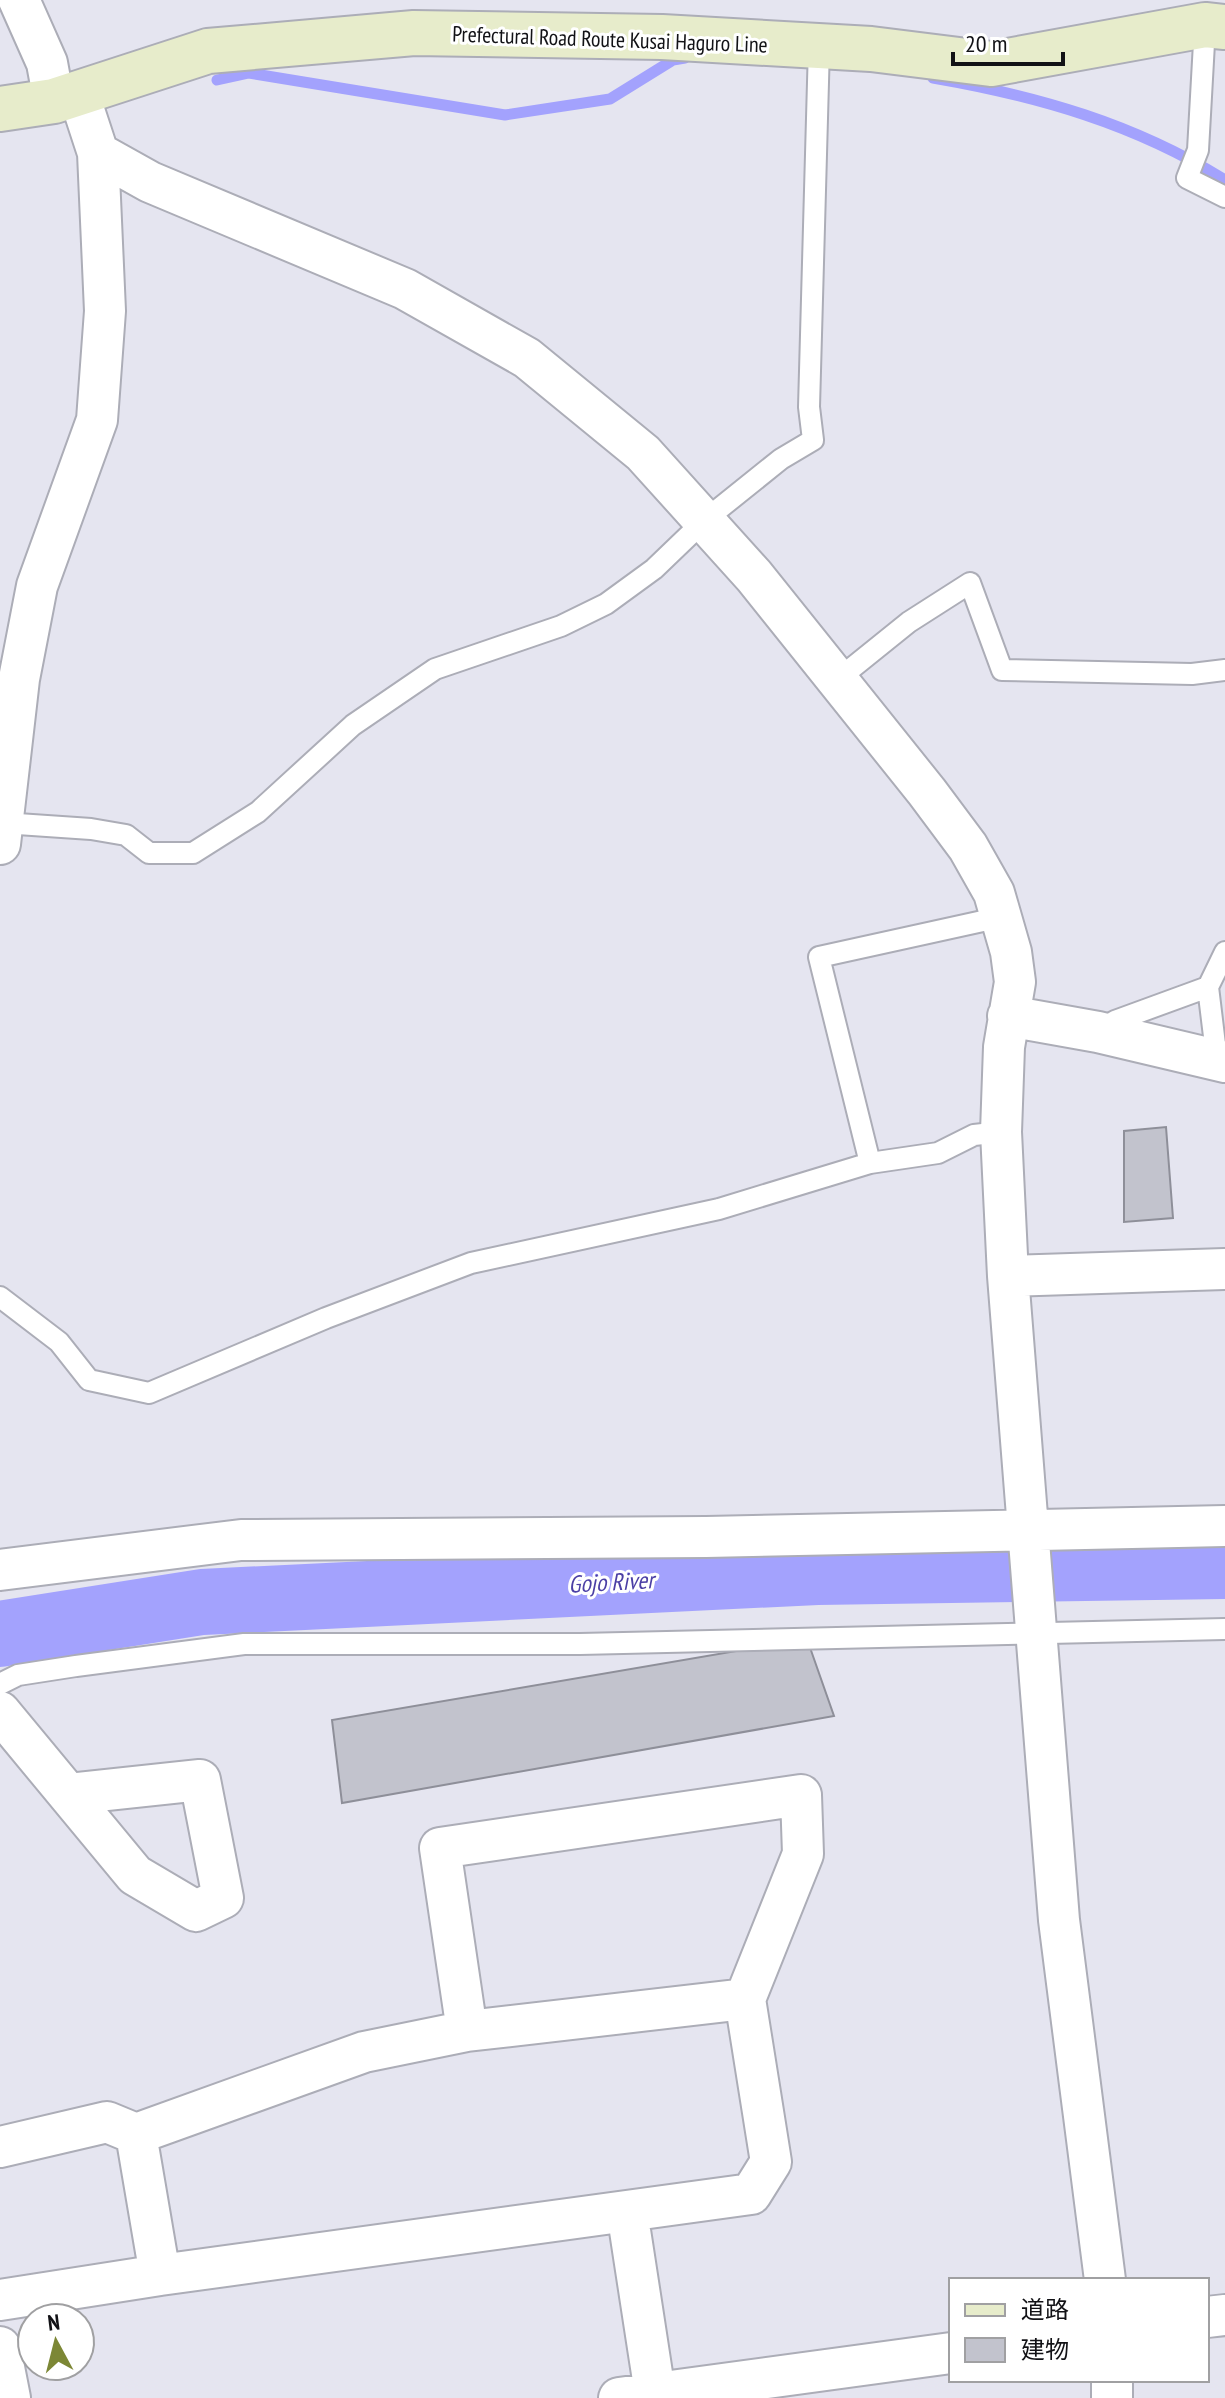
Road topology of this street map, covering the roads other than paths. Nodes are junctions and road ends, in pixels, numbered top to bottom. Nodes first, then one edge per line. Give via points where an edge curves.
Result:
1 (19, 0) edge
2 (1212, 17) edge
3 (819, 46) junction
4 (66, 96) junction
5 (0, 109) edge
6 (98, 153) junction
7 (1225, 197) edge
8 (705, 520) junction
9 (1225, 670) edge
10 (837, 680) junction
11 (2, 834) edge
12 (1001, 917) junction
13 (1225, 952) edge
14 (1208, 987) junction
15 (1008, 1016) junction
16 (1098, 1032) junction
17 (1221, 1061) edge
18 (1001, 1132) junction
19 (870, 1163) junction
20 (1225, 1269) edge
21 (1008, 1276) junction
22 (0, 1297) edge
23 (1225, 1526) edge
24 (1029, 1528) junction
25 (0, 1570) edge
26 (1225, 1629) edge
27 (1039, 1636) junction
28 (0, 1684) edge
29 (0, 1712) edge
30 (69, 1794) dead end
31 (745, 1999) junction
32 (467, 2031) junction
33 (136, 2134) junction
34 (0, 2147) edge
35 (627, 2211) junction
36 (160, 2275) junction
37 (1105, 2278) edge
38 (0, 2300) edge
39 (0, 2347) edge
40 (949, 2353) edge
41 (637, 2395) edge
42 (10, 2398) edge

1 - 4 street
2 - 3 main road, Prefectural Road Route Kusai Haguro Line via 991,64
2 - 7 lane via 1198,150 1187,178
3 - 4 main road, Prefectural Road Route Kusai Haguro Line via 414,33 208,51
3 - 8 lane via 809,407 813,440
4 - 5 main road, Prefectural Road Route Kusai Haguro Line
4 - 6 street
6 - 8 street via 150,182 405,289 527,358 643,453
6 - 11 street via 105,311 97,420 37,586 19,679
8 - 10 street
8 - 11 lane via 654,569 606,604 561,626 435,669 353,725 258,812 193,853 149,853 126,835 91,829
9 - 10 lane via 1002,670 970,583 909,622
10 - 12 street via 968,847
12 - 15 street via 1015,982
12 - 19 lane via 819,957
13 - 14 lane
14 - 16 lane
14 - 17 lane
15 - 16 street
15 - 18 street
16 - 17 street
18 - 19 lane via 974,1135 938,1153
18 - 21 street
19 - 22 lane via 719,1209 471,1263 149,1393 89,1380 59,1342
20 - 21 street
21 - 24 street
23 - 24 street
24 - 25 street via 706,1537 241,1540
24 - 27 street
26 - 27 lane
27 - 28 lane via 244,1644 18,1675
27 - 37 street via 1059,1920
29 - 30 street
31 - 32 street
31 - 32 street via 803,1854 801,1795 440,1848
31 - 35 street via 771,2162 751,2194
32 - 33 street via 364,2052
33 - 34 street via 107,2122
33 - 36 street
35 - 36 street
35 - 41 street
36 - 38 street
39 - 42 street
40 - 41 street

